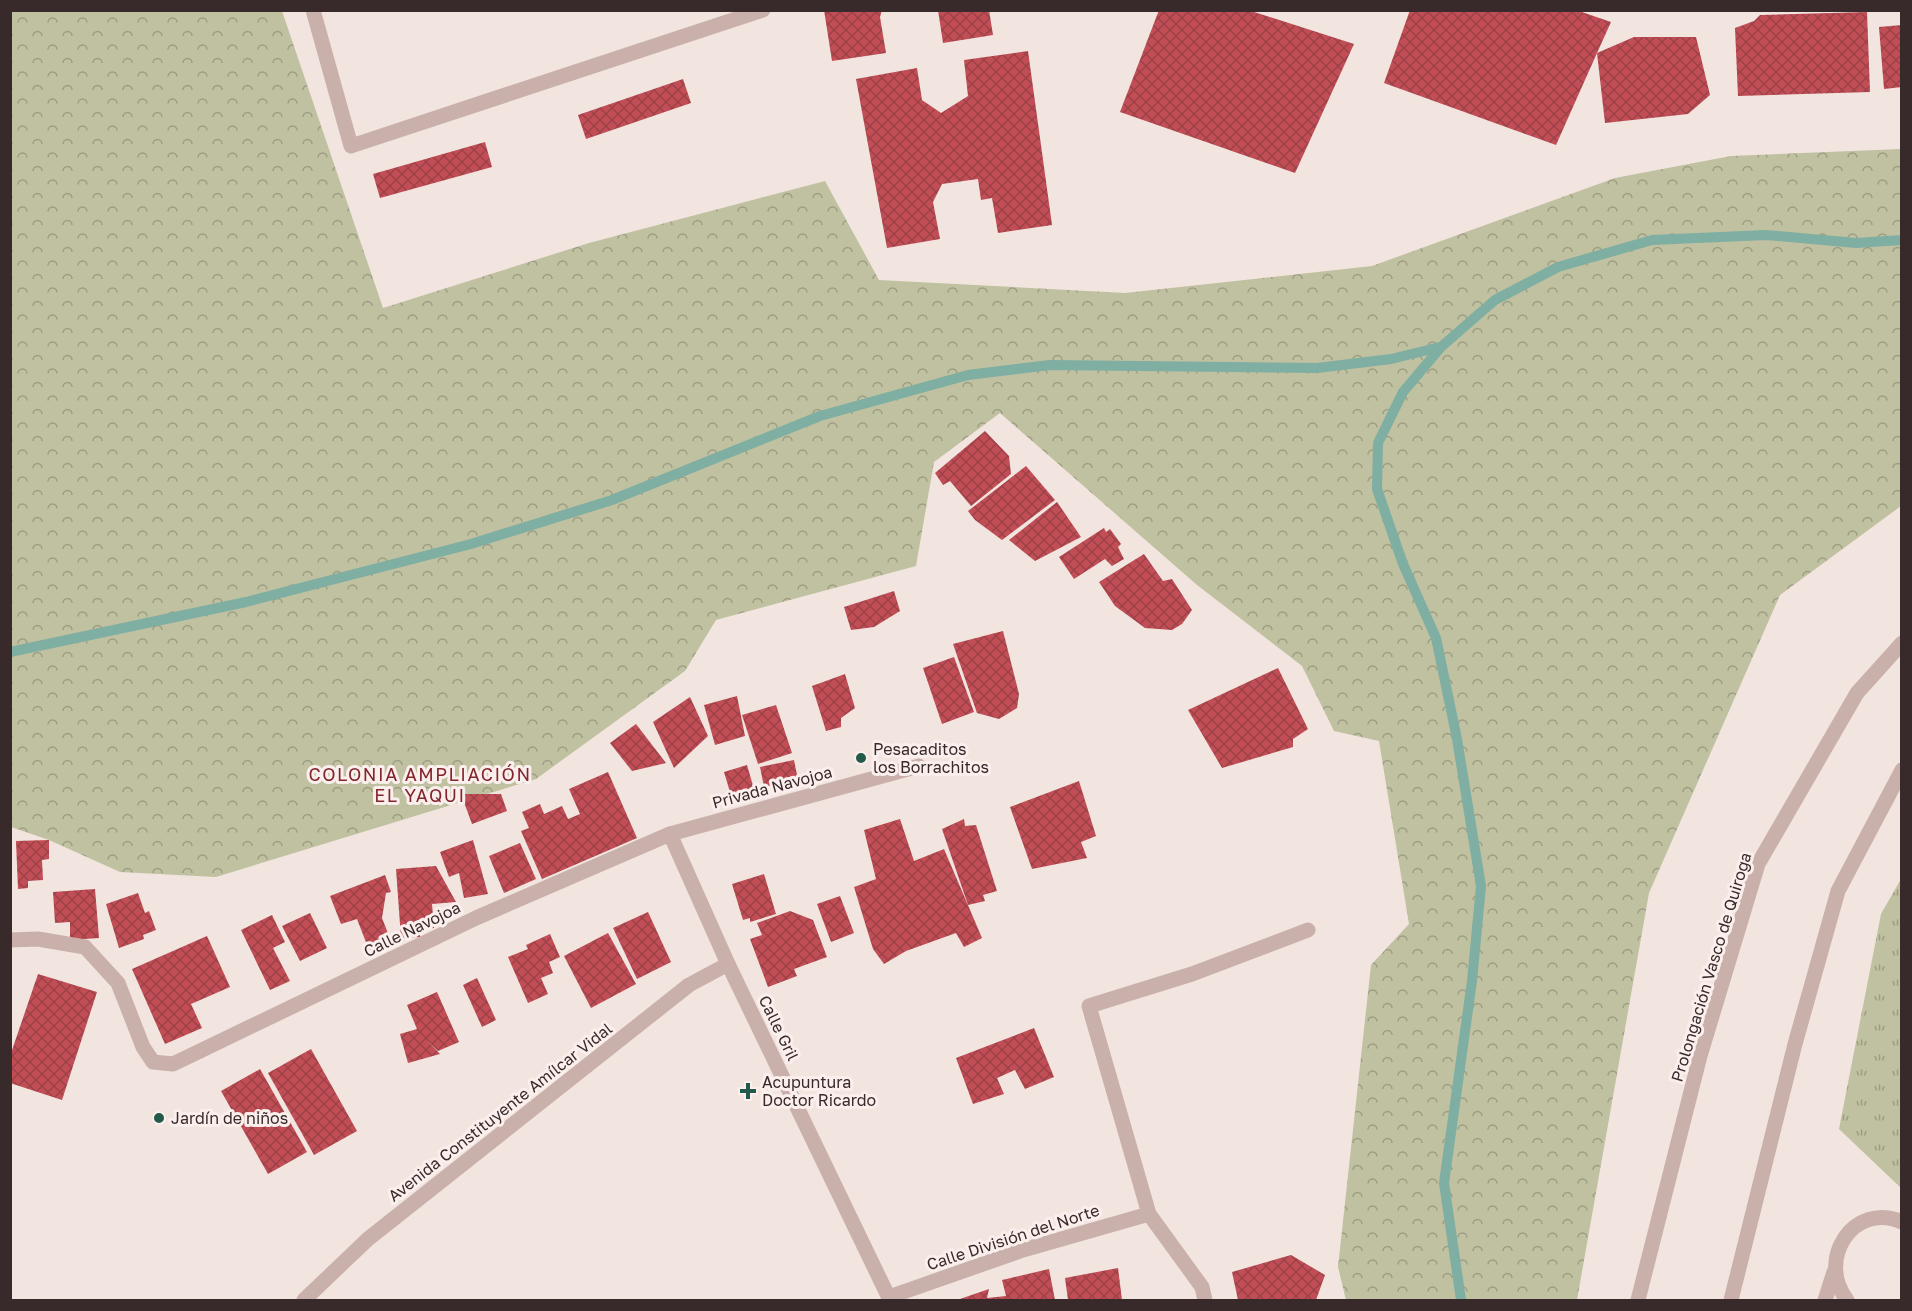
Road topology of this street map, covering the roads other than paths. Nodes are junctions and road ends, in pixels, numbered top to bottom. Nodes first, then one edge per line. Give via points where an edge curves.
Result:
1 (314, 10) edge
2 (763, 10) edge
3 (1902, 643) edge
4 (919, 766) dead end
5 (1902, 770) edge
6 (670, 834) junction
7 (1308, 930) dead end
8 (10, 940) edge
9 (728, 964) junction
10 (1149, 1214) junction
11 (1902, 1222) edge
12 (1834, 1272) junction
13 (889, 1299) edge
14 (304, 1300) edge
15 (1205, 1300) edge
16 (1638, 1300) edge
17 (1731, 1300) edge
18 (1825, 1300) edge
19 (1847, 1300) edge

1 - 2 street via 351,146
3 - 16 street, Prolongación Vasco de Quiroga via 1857,693 1758,864 1700,1056
4 - 6 street, Privada Navojoa
5 - 17 street via 1838,891
6 - 8 street, Calle Navojoa via 476,918 173,1064 153,1062 143,1047 118,983 85,947 38,939
6 - 9 street, Calle Gril
7 - 10 street via 1192,974 1089,1006
9 - 13 street, Calle Gril
9 - 14 street, Avenida Constituyente Amílcar Vidal via 689,986 378,1232
10 - 13 street, Calle División del Norte via 1023,1250
10 - 15 street via 1202,1287
11 - 12 street via 1879,1218 1860,1224 1840,1245
12 - 18 street
12 - 19 street via 1839,1291

